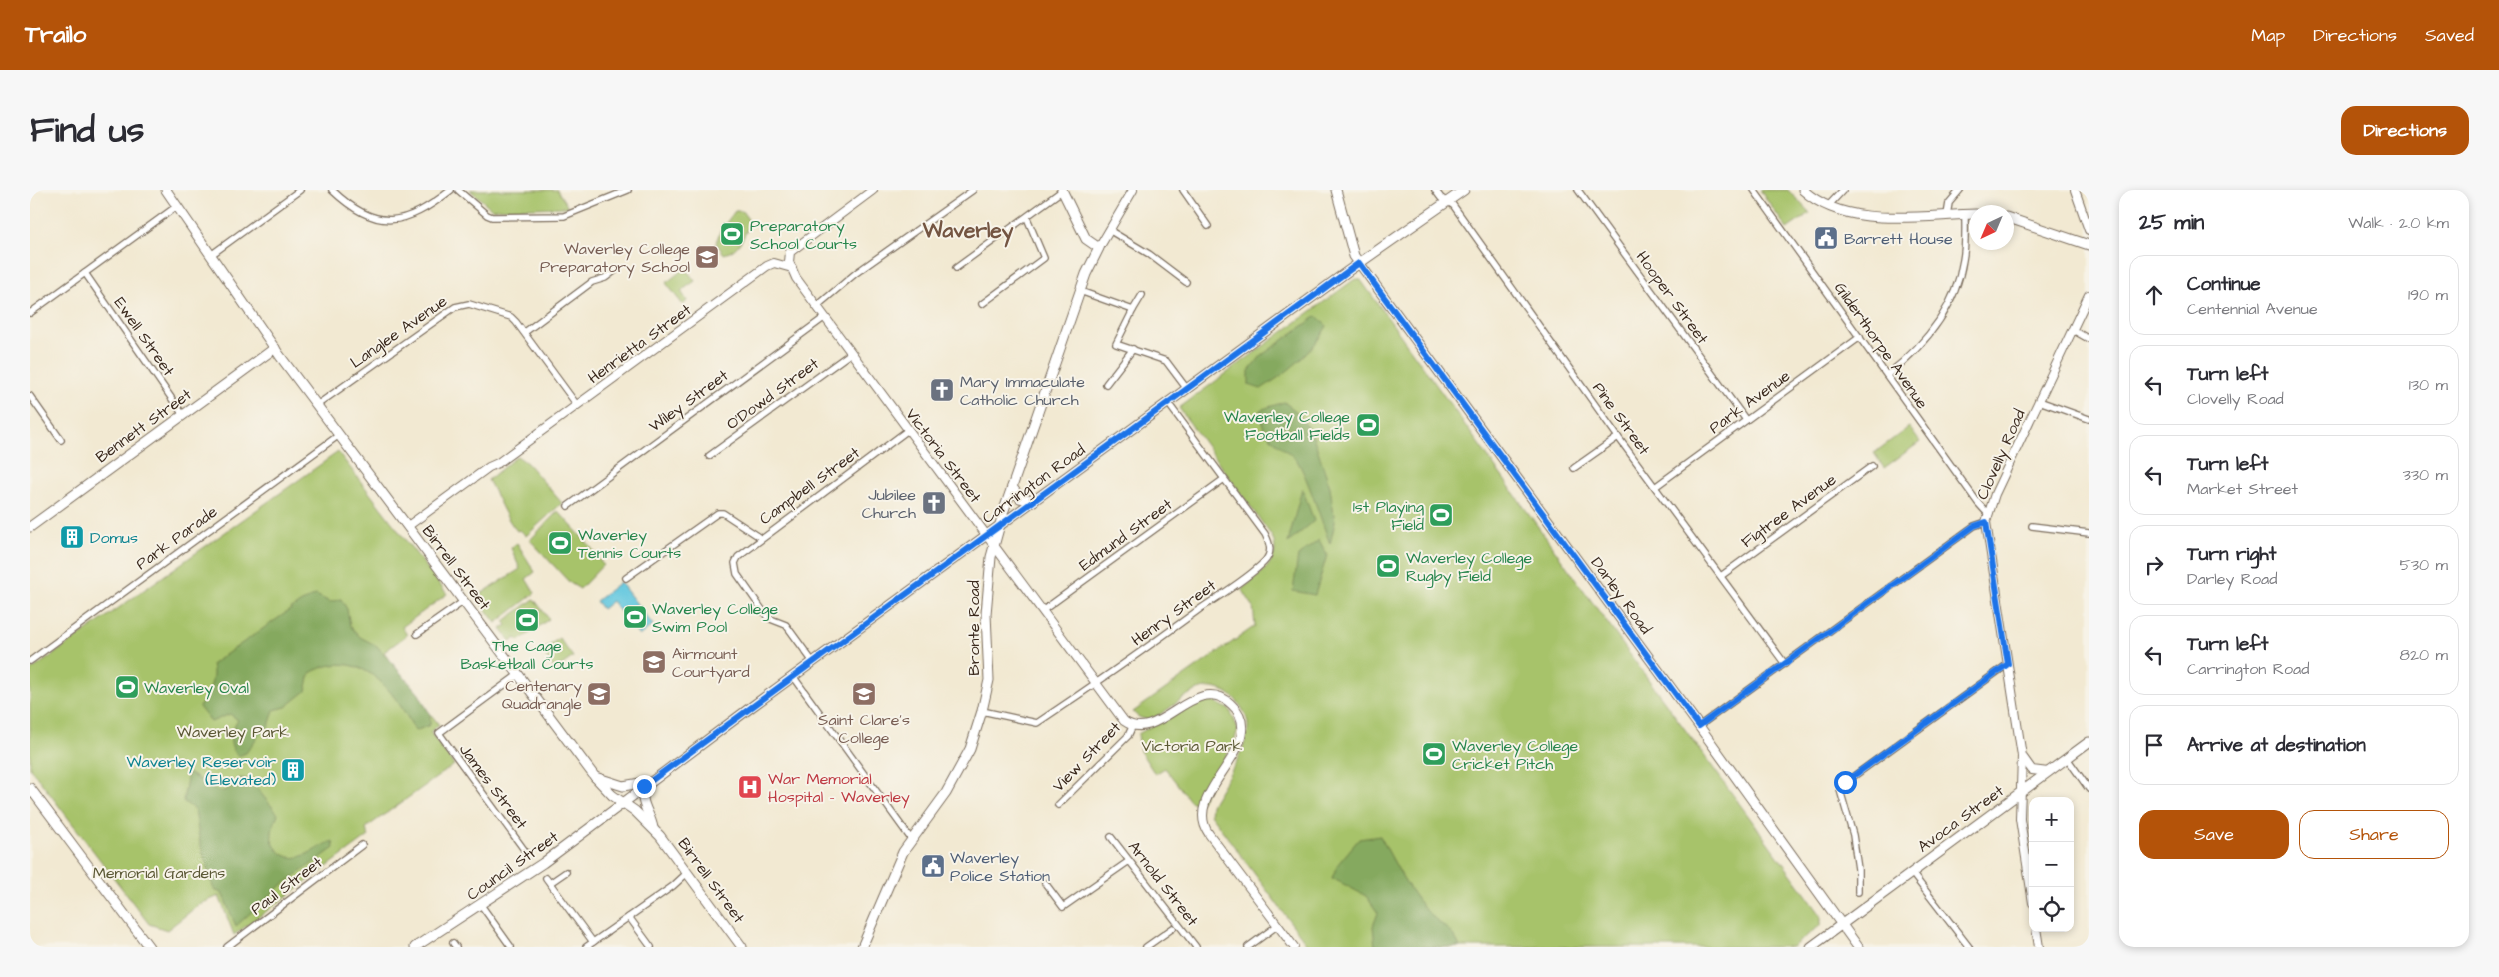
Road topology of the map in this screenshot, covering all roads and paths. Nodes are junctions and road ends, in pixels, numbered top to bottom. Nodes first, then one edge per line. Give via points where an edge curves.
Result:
1 (166, 190) edge
2 (299, 190) edge
3 (332, 190) edge
4 (451, 190) edge
5 (458, 190) edge
6 (628, 190) edge
7 (873, 190) edge
8 (973, 190) edge
9 (1063, 190) edge
10 (1133, 190) edge
11 (1183, 190) edge
12 (1336, 190) edge
13 (1435, 190) edge
14 (1464, 190) edge
15 (1578, 190) edge
16 (1754, 190) edge
17 (1803, 190) edge
18 (1843, 190) edge
19 (1960, 190) edge
20 (2075, 190) edge
21 (1447, 202) junction
22 (176, 206) junction
23 (1828, 206) junction
24 (1965, 214) junction
25 (1969, 214) edge
26 (1948, 215) junction
27 (1027, 218) junction
28 (2014, 220) edge
29 (1208, 226) dead end
30 (1109, 230) junction
31 (2089, 230) edge
32 (2089, 245) edge
33 (1099, 248) junction
34 (211, 255) junction
35 (1359, 263) junction
36 (792, 268) junction
37 (956, 268) dead end
38 (617, 269) dead end
39 (85, 273) junction
40 (1186, 282) dead end
41 (1080, 291) junction
42 (1142, 295) dead end
43 (2089, 295) edge
44 (982, 304) dead end
45 (817, 306) junction
46 (1133, 310) junction
47 (30, 313) edge
48 (825, 317) junction
49 (2073, 330) junction
50 (525, 332) junction
51 (1860, 337) junction
52 (2089, 339) edge
53 (274, 348) junction
54 (1133, 349) junction
55 (851, 353) junction
56 (1887, 375) junction
57 (1106, 384) dead end
58 (1188, 389) junction
59 (30, 396) edge
60 (2039, 401) junction
61 (1168, 403) junction
62 (317, 405) junction
63 (576, 406) junction
64 (183, 415) junction
65 (2089, 419) edge
66 (1746, 420) junction
67 (908, 430) junction
68 (339, 435) junction
69 (1618, 437) junction
70 (61, 440) dead end
71 (709, 456) dead end
72 (1872, 466) dead end
73 (1574, 468) dead end
74 (1224, 479) junction
75 (1012, 487) junction
76 (1655, 487) junction
77 (1034, 501) junction
78 (568, 506) dead end
79 (1987, 518) junction
80 (408, 526) junction
81 (2032, 526) dead end
82 (30, 527) edge
83 (999, 527) junction
84 (2089, 533) edge
85 (987, 536) junction
86 (761, 538) junction
87 (994, 545) junction
88 (1721, 576) junction
89 (626, 578) dead end
90 (464, 601) junction
91 (1042, 611) junction
92 (417, 634) dead end
93 (30, 661) edge
94 (813, 662) junction
95 (1785, 664) junction
96 (2008, 664) junction
97 (519, 674) junction
98 (793, 676) junction
99 (1097, 684) junction
100 (982, 711) junction
101 (1134, 726) junction
102 (1699, 726) junction
103 (2089, 742) edge
104 (2022, 756) junction
105 (2067, 758) junction
106 (2048, 772) junction
107 (595, 777) junction
108 (646, 784) junction
109 (2089, 789) edge
110 (2021, 791) junction
111 (32, 794) edge
112 (622, 803) junction
113 (1058, 805) dead end
114 (653, 828) junction
115 (1111, 837) dead end
116 (911, 839) junction
117 (362, 845) dead end
118 (528, 855) dead end
119 (1129, 861) junction
120 (566, 872) dead end
121 (1911, 872) junction
122 (687, 873) junction
123 (1045, 884) dead end
124 (2030, 887) edge
125 (1858, 892) dead end
126 (481, 905) junction
127 (629, 917) junction
128 (1845, 921) junction
129 (1278, 925) junction
130 (1173, 928) dead end
131 (2037, 932) edge
132 (593, 942) junction
133 (149, 947) edge
134 (227, 947) edge
135 (414, 947) edge
136 (511, 947) edge
137 (586, 947) edge
138 (651, 947) edge
139 (742, 947) edge
140 (862, 947) edge
141 (1146, 947) edge
142 (1196, 947) edge
143 (1248, 947) edge
144 (1294, 947) edge
145 (1811, 947) edge
146 (1858, 947) edge
147 (1969, 947) edge
148 (2039, 947) edge

1 - 22 main road, Birrell Street
2 - 34 street
3 - 4 street via 360,212 385,219 406,218 422,212
5 - 6 street via 492,217 564,216
7 - 36 street via 792,249 788,257
8 - 45 street via 856,273
9 - 27 street
9 - 33 main road via 1086,239
10 - 30 street
11 - 29 street
12 - 35 main road, Darley Road via 1352,253
13 - 21 street, Pine Street
14 - 21 main road, Carrington Road
15 - 66 street, Hooper Street
16 - 51 street, Gilderthorpe Avenue
17 - 23 main road
18 - 23 street
19 - 26 street via 1949,203
20 - 31 street
21 - 35 main road, Carrington Road
21 - 69 street, Pine Street via 1453,205 1476,236
22 - 34 main road, Birrell Street
22 - 39 street
23 - 26 main road via 1872,218
24 - 25 main road
24 - 26 main road
24 - 56 street via 1964,259 1950,303 1909,358
27 - 37 street
27 - 44 street via 1044,258
28 - 32 main road
30 - 33 street
30 - 40 street
33 - 41 main road, Bronte Road
34 - 53 main road, Birrell Street
35 - 58 main road, Carrington Road
35 - 102 main road, Darley Road
36 - 45 street, Victoria Street
36 - 63 street, Henrietta Street via 774,263 767,266
38 - 50 street via 592,282
39 - 47 street
39 - 64 street, Ewell Street
41 - 46 street
41 - 75 main road, Bronte Road
42 - 46 street
43 - 49 street, Clovelly Road
45 - 48 street, Victoria Street
46 - 54 street via 1116,344
48 - 55 street, Victoria Street
48 - 78 street, Wiley Street
49 - 52 street
49 - 60 street, Clovelly Road
50 - 62 street, Langlee Avenue via 511,317 469,304 455,307
50 - 63 street, Langlee Avenue
51 - 56 street, Gilderthorpe Avenue
51 - 66 street, Park Avenue
53 - 62 main road, Birrell Street
53 - 64 main road, Bennett Street
54 - 57 street
54 - 58 street via 1166,361
55 - 67 street, Victoria Street
55 - 71 street, O'Dowd Street
56 - 79 street, Gilderthorpe Avenue
58 - 61 main road, Carrington Road
59 - 70 street
60 - 65 street
60 - 79 street, Clovelly Road
61 - 74 street
61 - 77 main road, Carrington Road
62 - 68 main road, Birrell Street
63 - 80 street, Henrietta Street
64 - 82 main road, Bennett Street
66 - 76 street, Park Avenue
67 - 85 street, Victoria Street
67 - 86 street, Campbell Street
68 - 80 main road, Birrell Street
68 - 93 street, Park Parade
69 - 73 street
69 - 76 street, Pine Street
72 - 88 street, Figtree Avenue
74 - 91 street, Edmund Street
74 - 99 street, Henry Street via 1269,541 1271,548 1265,561
75 - 77 main road via 1020,498
75 - 83 main road, Bronte Road
76 - 88 street, Pine Street
77 - 83 main road, Carrington Road
79 - 95 street
79 - 96 street, Clovelly Road
80 - 90 main road, Birrell Street
81 - 84 street
83 - 85 main road, Carrington Road
83 - 87 main road, Bronte Road
85 - 87 street, Victoria Street
85 - 94 main road, Carrington Road
86 - 89 street, Campbell Street via 723,513 718,513
86 - 94 street via 738,557 735,563 737,574 768,618 786,625
87 - 91 street, Victoria Street
87 - 100 main road, Bronte Road via 986,614 989,680
88 - 95 street, Pine Street
90 - 92 street
90 - 97 main road, Birrell Street
91 - 99 street, Victoria Street
94 - 98 main road, Carrington Road
95 - 102 street
96 - 104 street, Clovelly Road
96 - 125 street via 1843,784 1840,790 1853,835
97 - 107 main road, Birrell Street
97 - 118 street, James Street via 440,733
98 - 108 main road, Carrington Road
98 - 116 street
99 - 100 street, Henry Street via 1037,723
99 - 101 street, Victoria Street via 1124,721
100 - 116 main road, Bronte Road via 962,765 946,793
101 - 113 street, View Street via 1128,736
101 - 129 street via 1150,724 1207,695 1227,700 1236,709 1242,729 1239,743 1205,804 1202,819 1209,834
102 - 128 main road, Darley Road
103 - 105 main road, Avoca Street
104 - 106 street via 2032,770
104 - 110 street, Clovelly Road
105 - 106 main road, Avoca Street
105 - 109 street
106 - 110 main road, Avoca Street
107 - 108 main road via 622,786
107 - 112 main road, Birrell Street
108 - 112 main road, Carrington Road
108 - 114 main road via 641,798
110 - 121 main road, Avoca Street
110 - 124 street, Clovelly Road via 2021,832
111 - 133 main road
112 - 114 main road, Birrell Street
112 - 126 main road, Council Street
114 - 122 main road, Birrell Street
115 - 119 street, Arnold Street
116 - 140 main road, Bronte Road via 896,866
117 - 134 street, Paul Street
119 - 123 street via 1063,907
119 - 142 street, Arnold Street
120 - 132 street via 548,880
121 - 128 main road, Avoca Street
121 - 147 street
122 - 127 street
122 - 139 main road, Birrell Street
126 - 135 main road, Council Street
126 - 136 street
127 - 132 street
127 - 138 street
128 - 145 main road, Avoca Street
128 - 146 main road, Darley Road
129 - 143 street
129 - 144 street
130 - 141 street
131 - 148 street
132 - 137 street

